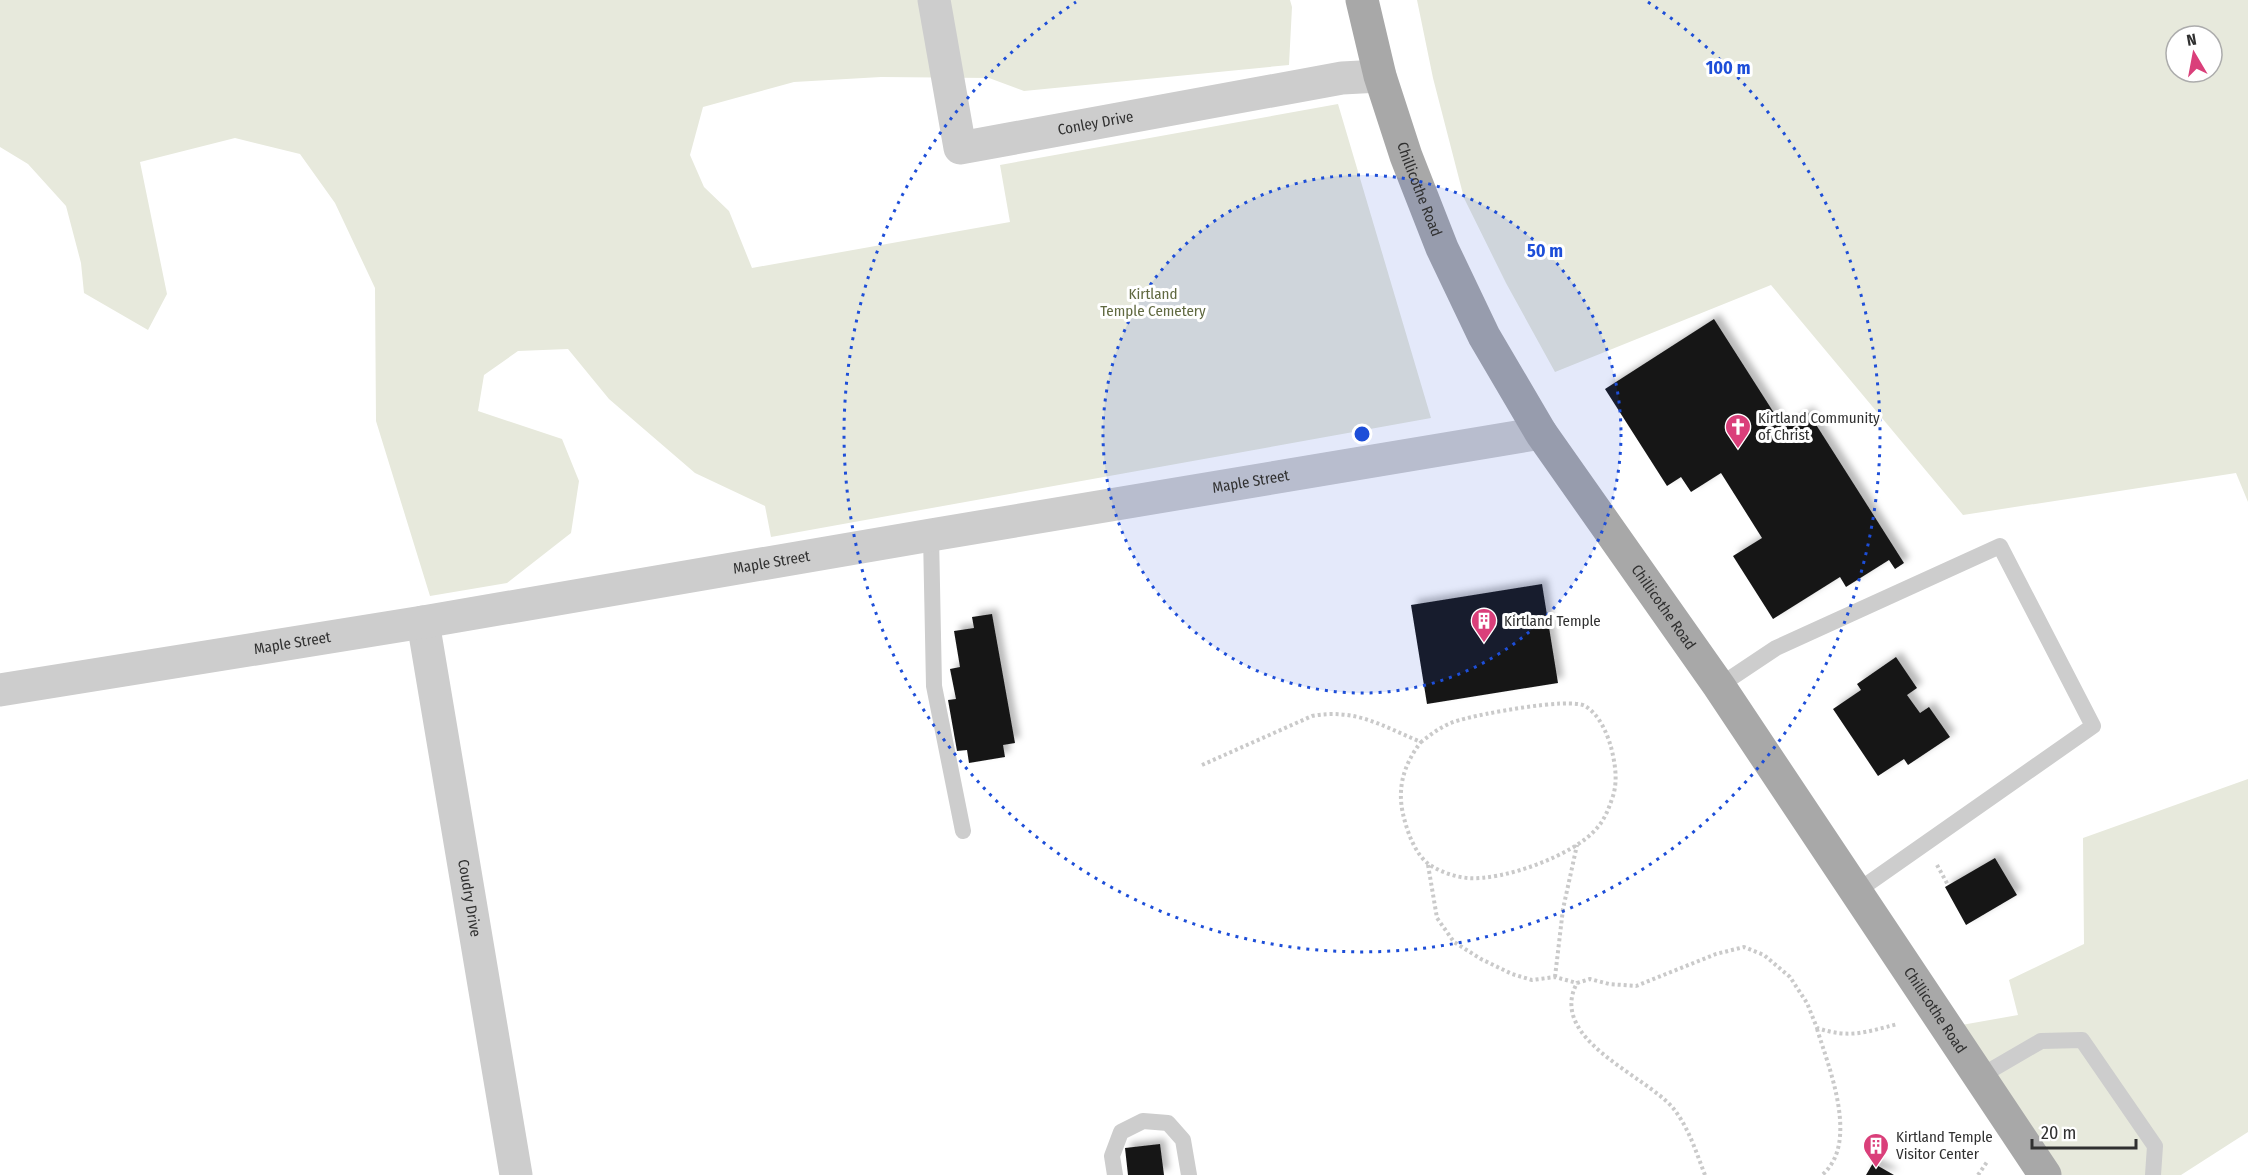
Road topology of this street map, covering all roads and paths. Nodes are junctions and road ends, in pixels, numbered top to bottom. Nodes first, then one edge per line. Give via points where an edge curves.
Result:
1 (934, 0) edge
2 (1362, 0) edge
3 (1380, 76) junction
4 (1541, 434) junction
5 (930, 535) junction
6 (423, 622) junction
7 (1719, 686) junction
8 (0, 690) edge
9 (1421, 742) junction
10 (1202, 765) dead end
11 (963, 831) dead end
12 (1578, 844) junction
13 (1428, 864) junction
14 (1856, 892) junction
15 (1555, 977) junction
16 (1577, 984) junction
17 (1898, 1024) dead end
18 (1817, 1028) junction
19 (1979, 1077) junction
20 (1987, 1162) dead end
21 (516, 1175) edge
22 (1115, 1175) edge
23 (1189, 1175) edge
24 (1705, 1175) edge
25 (1822, 1175) edge
26 (1978, 1175) edge
27 (2044, 1175) edge
28 (2153, 1175) edge

1 - 3 street, Conley Drive via 960,148 1342,78
2 - 3 main road, Chillicothe Road
3 - 4 main road, Chillicothe Road via 1442,248 1484,336
4 - 5 street, Maple Street
4 - 7 main road, Chillicothe Road
5 - 6 street, Maple Street
5 - 11 lane via 934,687
6 - 8 street, Maple Street
6 - 21 street, Coudry Drive
7 - 14 main road, Chillicothe Road
7 - 14 lane via 1776,648 2000,546 2093,726
9 - 10 path via 1358,715 1331,713 1312,716
9 - 12 path via 1439,728 1460,720 1565,702 1584,705 1601,722 1616,765 1607,814
9 - 13 path via 1406,767 1400,800 1415,847
12 - 13 path via 1526,869 1487,877 1447,874
12 - 15 path via 1563,909
13 - 15 path via 1437,918 1454,942 1512,974 1532,980
14 - 19 main road, Chillicothe Road
15 - 16 path
16 - 18 path via 1590,979 1636,986 1744,947 1764,955 1790,977
16 - 24 path via 1571,994 1572,1012 1581,1032 1671,1106 1684,1125
17 - 18 path via 1849,1035
18 - 25 path via 1841,1132 1832,1167
19 - 27 main road, Chillicothe Road
19 - 28 lane via 2041,1041 2082,1040 2155,1146
20 - 26 path
22 - 23 lane via 1112,1156 1121,1132 1143,1121 1168,1123 1183,1140

